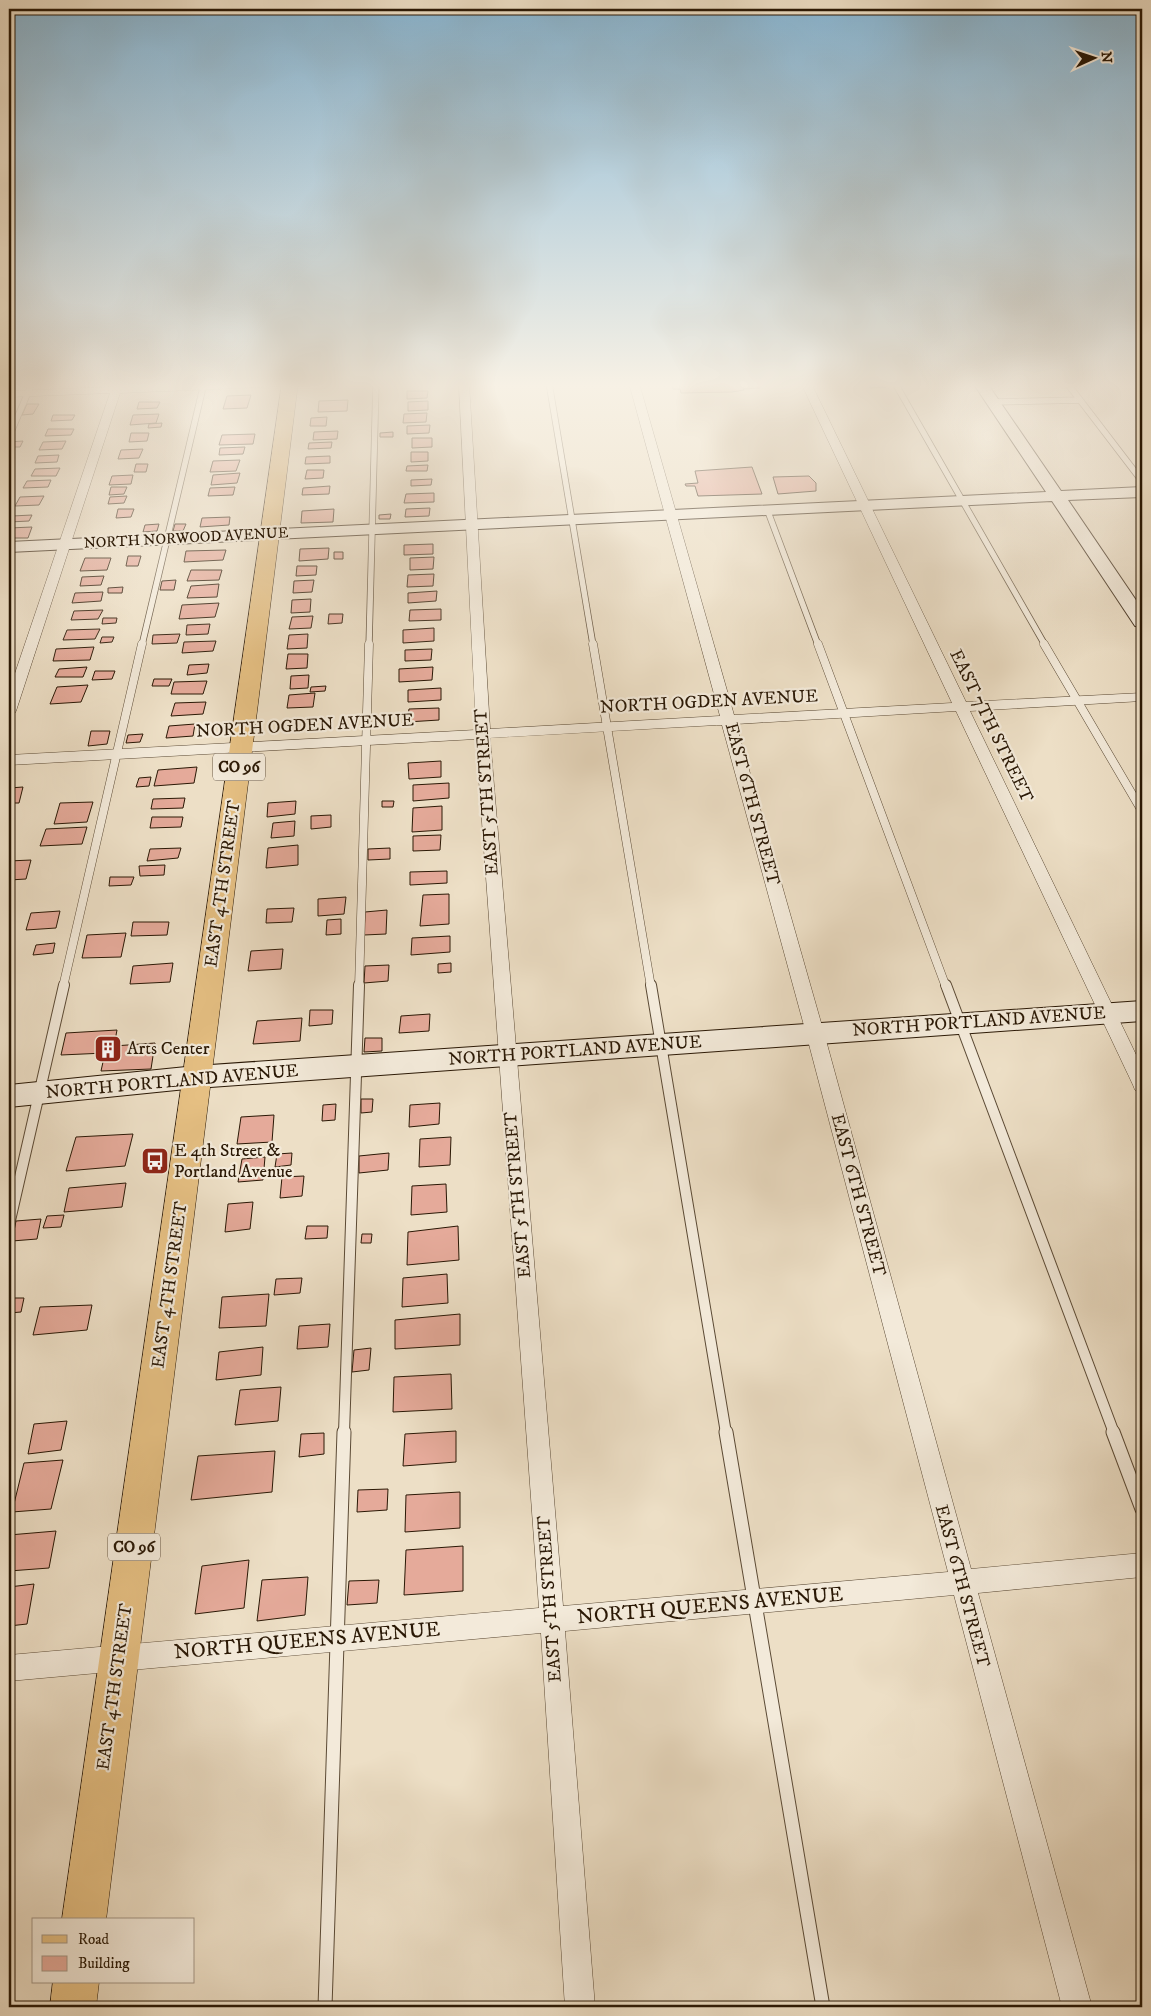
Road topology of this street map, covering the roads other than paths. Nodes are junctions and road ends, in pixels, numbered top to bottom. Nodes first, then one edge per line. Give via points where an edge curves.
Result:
1 (87, 477) edge
2 (181, 477) edge
3 (278, 477) edge
4 (374, 477) edge
5 (469, 477) edge
6 (565, 477) edge
7 (660, 477) edge
8 (851, 477) edge
9 (949, 477) edge
10 (1043, 477) edge
11 (1142, 492) edge
12 (1056, 496) junction
13 (962, 500) junction
14 (864, 505) junction
15 (767, 509) junction
16 (670, 514) junction
17 (572, 518) junction
18 (472, 524) junction
19 (373, 529) junction
20 (270, 535) junction
21 (167, 539) junction
22 (64, 544) junction
23 (9, 547) edge
24 (1142, 622) edge
25 (1142, 697) edge
26 (1076, 700) junction
27 (960, 707) junction
28 (9, 711) edge
29 (844, 713) junction
30 (728, 720) junction
31 (607, 727) junction
32 (483, 735) junction
33 (368, 741) junction
34 (242, 748) junction
35 (116, 755) junction
36 (9, 760) edge
37 (1142, 811) edge
38 (1142, 1011) edge
39 (1108, 1013) junction
40 (961, 1025) junction
41 (815, 1033) junction
42 (661, 1044) junction
43 (506, 1056) junction
44 (355, 1067) junction
45 (196, 1077) junction
46 (1142, 1085) edge
47 (39, 1093) junction
48 (9, 1096) edge
49 (9, 1224) edge
50 (1142, 1509) edge
51 (1142, 1565) edge
52 (961, 1583) junction
53 (755, 1602) junction
54 (552, 1620) junction
55 (336, 1638) junction
56 (119, 1658) junction
57 (9, 1668) edge
58 (84, 1918) edge
59 (76, 1984) edge
60 (73, 2007) edge
61 (325, 2007) edge
62 (580, 2007) edge
63 (823, 2007) edge
64 (1077, 2007) edge

1 - 22 street
2 - 21 lane
3 - 20 main road, EAST 4TH STREET / CO 96
4 - 19 lane
5 - 18 street, EAST 5TH STREET
6 - 17 lane
7 - 16 street, EAST 6TH STREET
8 - 14 street, EAST 7TH STREET
9 - 13 lane
10 - 12 street
11 - 12 street, NORTH NORWOOD AVENUE
12 - 13 street, NORTH NORWOOD AVENUE
12 - 24 street
13 - 14 street, NORTH NORWOOD AVENUE
13 - 26 lane
14 - 15 street, NORTH NORWOOD AVENUE
14 - 27 street, EAST 7TH STREET
15 - 16 street, NORTH NORWOOD AVENUE
15 - 29 lane
16 - 17 street, NORTH NORWOOD AVENUE
16 - 30 street, EAST 6TH STREET
17 - 18 street, NORTH NORWOOD AVENUE
17 - 31 lane
18 - 19 street, NORTH NORWOOD AVENUE
18 - 32 street, EAST 5TH STREET
19 - 20 street, NORTH NORWOOD AVENUE
19 - 33 lane
20 - 21 street, NORTH NORWOOD AVENUE
20 - 34 main road, EAST 4TH STREET / CO 96
21 - 22 street, NORTH NORWOOD AVENUE
21 - 35 lane
22 - 23 street, NORTH NORWOOD AVENUE
22 - 28 street
25 - 26 street, NORTH OGDEN AVENUE
26 - 27 street, NORTH OGDEN AVENUE
26 - 37 lane
27 - 29 street, NORTH OGDEN AVENUE
27 - 39 street, EAST 7TH STREET
29 - 30 street, NORTH OGDEN AVENUE
29 - 40 lane
30 - 31 street, NORTH OGDEN AVENUE
30 - 41 street, EAST 6TH STREET
31 - 32 street, NORTH OGDEN AVENUE
31 - 42 lane
32 - 33 street, NORTH OGDEN AVENUE
32 - 43 street, EAST 5TH STREET
33 - 34 street, NORTH OGDEN AVENUE
33 - 44 lane
34 - 35 street, NORTH OGDEN AVENUE
34 - 45 main road, EAST 4TH STREET / CO 96
35 - 36 street, NORTH OGDEN AVENUE
35 - 47 lane
38 - 39 street, NORTH PORTLAND AVENUE
39 - 40 street, NORTH PORTLAND AVENUE
39 - 46 street, EAST 7TH STREET
40 - 41 street, NORTH PORTLAND AVENUE
40 - 50 lane
41 - 42 street, NORTH PORTLAND AVENUE
41 - 52 street, EAST 6TH STREET
42 - 43 street, NORTH PORTLAND AVENUE
42 - 53 lane
43 - 44 street, NORTH PORTLAND AVENUE
43 - 54 street, EAST 5TH STREET
44 - 45 street, NORTH PORTLAND AVENUE
44 - 55 lane
45 - 47 street, NORTH PORTLAND AVENUE
45 - 56 main road, EAST 4TH STREET / CO 96
47 - 48 street, NORTH PORTLAND AVENUE
47 - 49 lane
51 - 52 street, NORTH QUEENS AVENUE
52 - 53 street, NORTH QUEENS AVENUE
52 - 64 street, EAST 6TH STREET
53 - 54 street, NORTH QUEENS AVENUE
53 - 63 lane
54 - 55 street, NORTH QUEENS AVENUE
54 - 62 street, EAST 5TH STREET
55 - 56 street, NORTH QUEENS AVENUE
55 - 61 lane
56 - 57 street, NORTH QUEENS AVENUE
56 - 58 main road, EAST 4TH STREET / CO 96
59 - 60 main road

